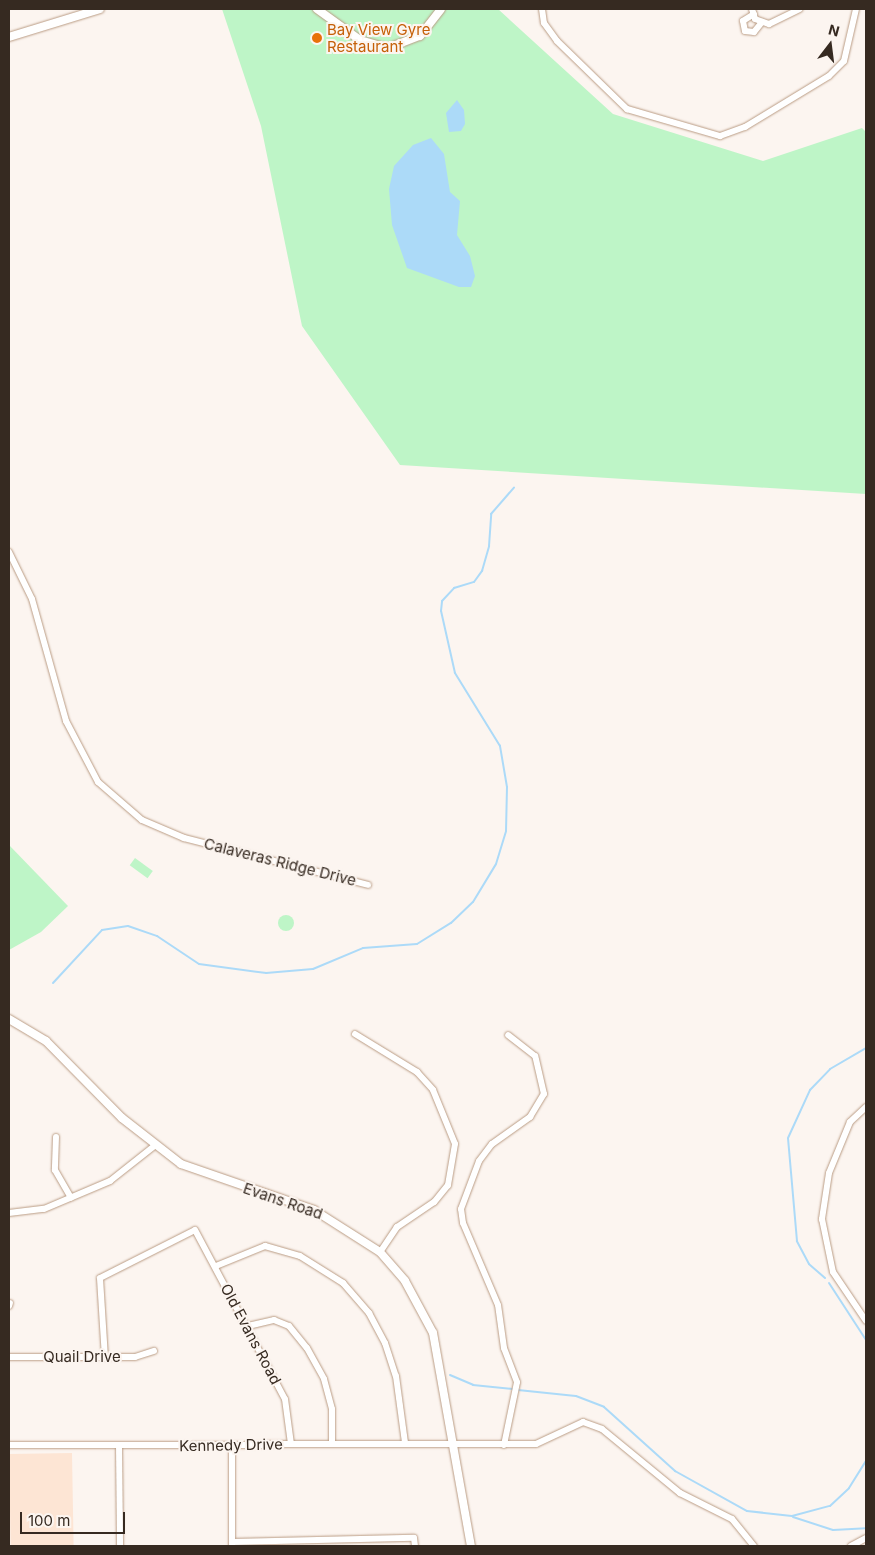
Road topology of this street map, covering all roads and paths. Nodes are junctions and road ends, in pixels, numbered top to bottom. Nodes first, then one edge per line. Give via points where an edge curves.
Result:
1 (100, 9) edge
2 (316, 9) edge
3 (441, 9) edge
4 (542, 9) edge
5 (800, 9) edge
6 (856, 9) edge
7 (753, 12) edge
8 (762, 22) junction
9 (9, 37) edge
10 (9, 552) edge
11 (368, 885) dead end
12 (9, 1019) edge
13 (356, 1034) dead end
14 (508, 1035) dead end
15 (866, 1107) edge
16 (56, 1138) dead end
17 (153, 1147) junction
18 (71, 1198) junction
19 (9, 1213) edge
20 (380, 1252) junction
21 (216, 1266) junction
22 (866, 1321) edge
23 (248, 1326) junction
24 (154, 1351) dead end
25 (9, 1357) edge
26 (105, 1358) junction
27 (332, 1442) junction
28 (405, 1443) junction
29 (291, 1444) junction
30 (453, 1444) junction
31 (9, 1445) edge
32 (119, 1445) junction
33 (504, 1445) junction
34 (232, 1446) junction
35 (866, 1538) edge
36 (232, 1544) edge
37 (120, 1546) edge
38 (415, 1546) edge
39 (471, 1546) edge
40 (754, 1546) edge
41 (851, 1546) edge

1 - 9 street
2 - 3 street via 360,40 388,48 420,36
4 - 6 street via 544,23 557,41 627,109 720,136 745,127 829,76 844,61
5 - 8 street via 787,18
7 - 8 street
7 - 8 street via 743,21 745,31 754,32
10 - 11 street, Calaveras Ridge Drive via 32,599 66,721 98,782 142,820 184,838
12 - 17 street, Evans Road via 46,1041
13 - 20 street via 417,1072 433,1090 455,1144 448,1185 434,1202 397,1227
14 - 33 street via 535,1056 544,1094 530,1117 492,1144 479,1161 462,1209 463,1223 498,1305 504,1348 518,1386
15 - 22 street via 850,1122 829,1173 822,1219 833,1272
16 - 18 street via 55,1170
17 - 18 street via 110,1181
17 - 20 street, Evans Road via 213,1177 314,1210
18 - 19 street via 44,1209
20 - 30 street, Evans Road via 405,1280 433,1333
21 - 23 street, Old Evans Road
21 - 26 street, Old Evans Road via 195,1230 100,1278
21 - 28 street via 265,1246 300,1256 343,1283 370,1313 386,1343 396,1376
23 - 27 street via 274,1320 289,1326 307,1348 324,1379 332,1409
23 - 29 street, Old Evans Road via 285,1399
24 - 26 street, Quail Drive
25 - 26 street, Quail Drive
27 - 28 street, Kennedy Drive
27 - 29 street, Kennedy Drive
28 - 30 street, Kennedy Drive
29 - 34 street, Kennedy Drive
30 - 33 street, Kennedy Drive
30 - 39 street, Evans Road
31 - 32 street, Kennedy Drive
32 - 34 street, Kennedy Drive
32 - 37 street
33 - 40 street, Kennedy Drive via 536,1444 583,1422 602,1429 645,1469 732,1519
34 - 36 street
35 - 41 street
36 - 38 street via 414,1538

